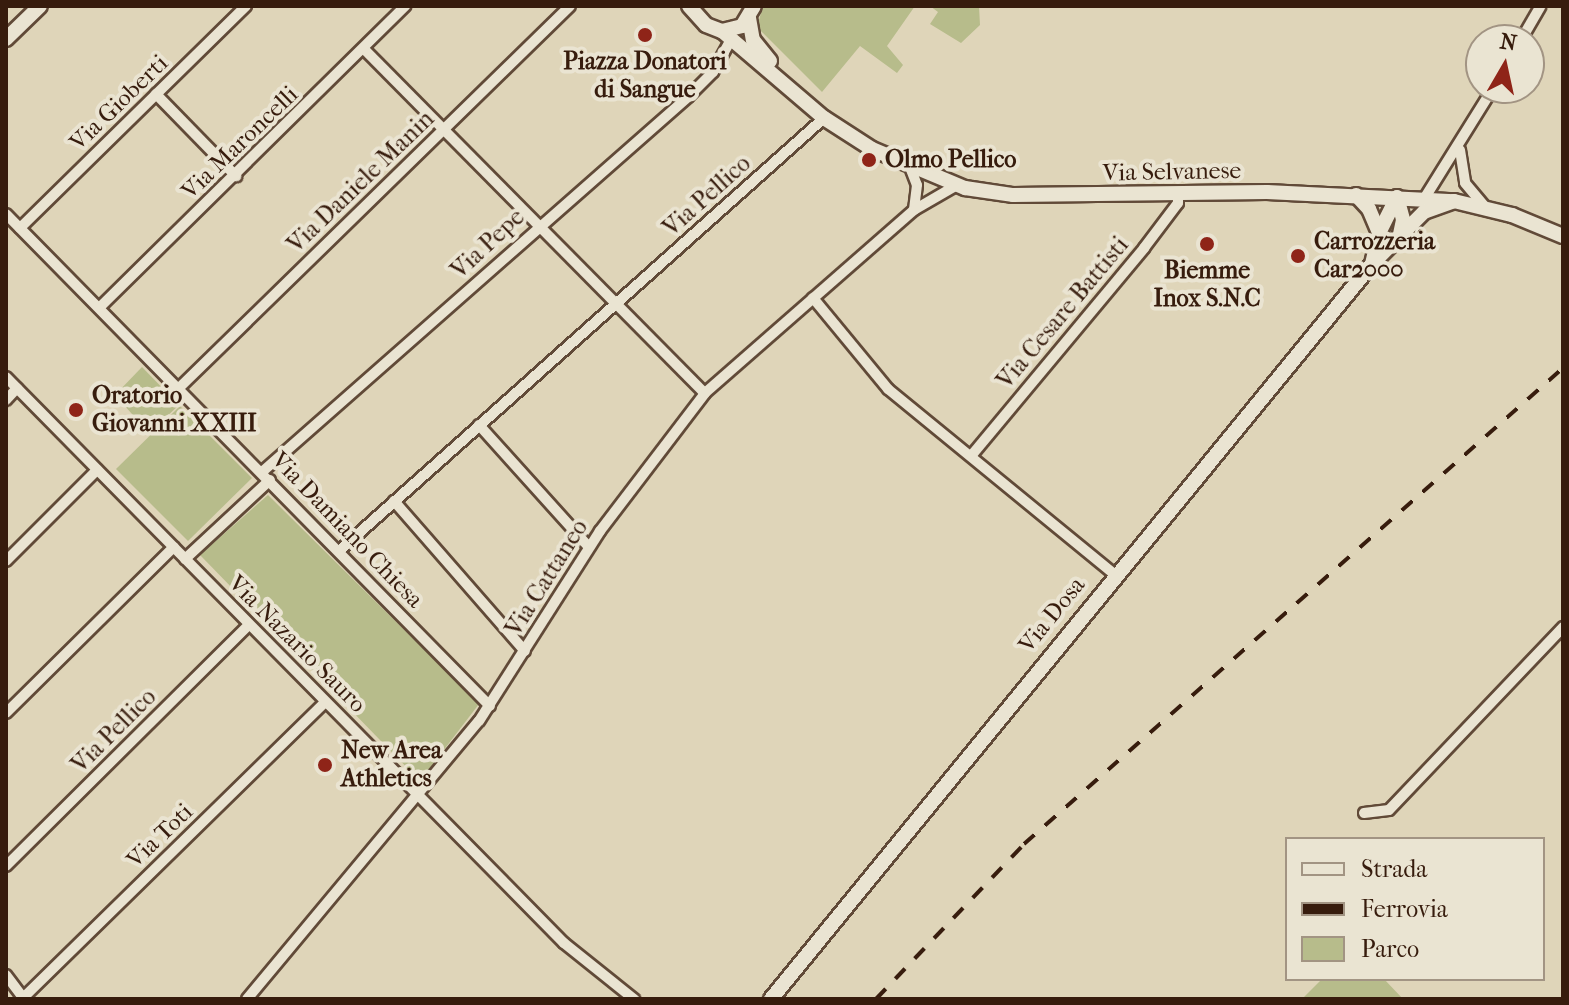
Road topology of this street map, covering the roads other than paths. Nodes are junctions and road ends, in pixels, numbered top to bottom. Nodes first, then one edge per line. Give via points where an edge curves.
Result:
1 (40, 6) edge
2 (246, 6) edge
3 (405, 6) edge
4 (570, 6) edge
5 (1541, 6) edge
6 (694, 8) edge
7 (753, 9) edge
8 (1530, 24) edge
9 (727, 35) junction
10 (6, 39) edge
11 (364, 49) junction
12 (156, 94) junction
13 (802, 98) junction
14 (1484, 104) edge
15 (824, 118) junction
16 (444, 129) junction
17 (1461, 144) junction
18 (910, 167) junction
19 (236, 176) junction
20 (938, 179) junction
21 (957, 185) junction
22 (1178, 193) junction
23 (1356, 195) junction
24 (1397, 197) junction
25 (1424, 199) junction
26 (1454, 201) junction
27 (1486, 208) junction
28 (914, 210) junction
29 (6, 214) edge
30 (539, 225) junction
31 (20, 228) junction
32 (1379, 233) junction
33 (1563, 236) edge
34 (1399, 240) junction
35 (1372, 264) junction
36 (813, 298) junction
37 (617, 303) junction
38 (100, 307) junction
39 (6, 377) edge
40 (180, 387) junction
41 (17, 388) junction
42 (705, 393) junction
43 (6, 400) edge
44 (479, 425) junction
45 (971, 456) junction
46 (97, 470) junction
47 (266, 476) junction
48 (394, 501) junction
49 (174, 547) junction
50 (589, 547) junction
51 (340, 550) junction
52 (185, 559) junction
53 (6, 561) edge
54 (1114, 574) junction
55 (249, 625) junction
56 (1563, 627) edge
57 (525, 651) junction
58 (325, 702) junction
59 (490, 706) junction
60 (6, 713) edge
61 (419, 797) junction
62 (1364, 813) dead end
63 (6, 866) edge
64 (6, 975) edge
65 (24, 998) edge
66 (247, 999) edge
67 (634, 999) edge
68 (771, 999) edge

1 - 10 street
2 - 12 street, Via Gioberti
3 - 11 street, Via Maroncelli
4 - 16 street, Via Daniele Manin
5 - 8 street
6 - 9 street, Via Selvanese via 706,25
7 - 9 street
7 - 13 street, Via Selvanese via 753,40
9 - 13 street, Via Selvanese
9 - 30 street, Via Pepe via 713,72
11 - 16 street
11 - 19 street, Via Maroncelli
12 - 19 street
12 - 31 street, Via Gioberti
13 - 15 street, Via Selvanese
14 - 17 street
15 - 18 street, Via Selvanese
15 - 37 street, Via Pellico
16 - 30 street
16 - 40 street, Via Daniele Manin
17 - 25 street
17 - 27 street via 1465,183
18 - 20 street, Via Selvanese
18 - 28 street via 917,185
19 - 38 street, Via Maroncelli
20 - 21 street, Via Selvanese
20 - 28 street, Via Cattaneo
21 - 22 street, Via Selvanese via 1013,195
21 - 28 street, Via Cattaneo
22 - 23 street, Via Selvanese
22 - 45 street, Via Cesare Battisti via 1178,203 1144,248
23 - 24 street, Via Selvanese
23 - 32 street
24 - 25 street, Via Selvanese
24 - 32 street
24 - 34 street via 1403,220
25 - 26 street, Via Selvanese
26 - 27 street, Via Selvanese
26 - 34 street, Via Dosa via 1424,212
27 - 33 street, Via Selvanese
28 - 36 street, Via Cattaneo
29 - 31 street, Via Damiano Chiesa
30 - 37 street
30 - 47 street, Via Pepe
31 - 38 street, Via Damiano Chiesa
32 - 35 street
34 - 35 street, Via Dosa
35 - 54 street, Via Dosa
36 - 42 street, Via Cattaneo
36 - 45 street via 888,389
37 - 42 street
37 - 44 street, Via Pellico
38 - 40 street, Via Damiano Chiesa
39 - 41 street, Via Nazario Sauro
40 - 47 street, Via Damiano Chiesa
41 - 43 street
41 - 46 street, Via Nazario Sauro
42 - 50 street, Via Cattaneo
44 - 48 street, Via Pellico
44 - 50 street
45 - 54 street
46 - 49 street, Via Nazario Sauro
46 - 53 street
47 - 51 street, Via Damiano Chiesa
47 - 52 street, Via Pepe
48 - 51 street, Via Pellico
48 - 57 street
49 - 52 street, Via Nazario Sauro
49 - 60 street
50 - 57 street, Via Cattaneo
51 - 59 street, Via Damiano Chiesa
52 - 55 street, Via Nazario Sauro
54 - 68 street, Via Dosa
55 - 58 street, Via Nazario Sauro
55 - 63 street, Via Pellico
56 - 62 street via 1389,810
57 - 59 street, Via Cattaneo
58 - 61 street, Via Nazario Sauro
58 - 65 street, Via Toti
59 - 61 street, Via Cattaneo
61 - 66 street, Via Cattaneo
61 - 67 street, Via Nazario Sauro via 576,955
64 - 65 street

